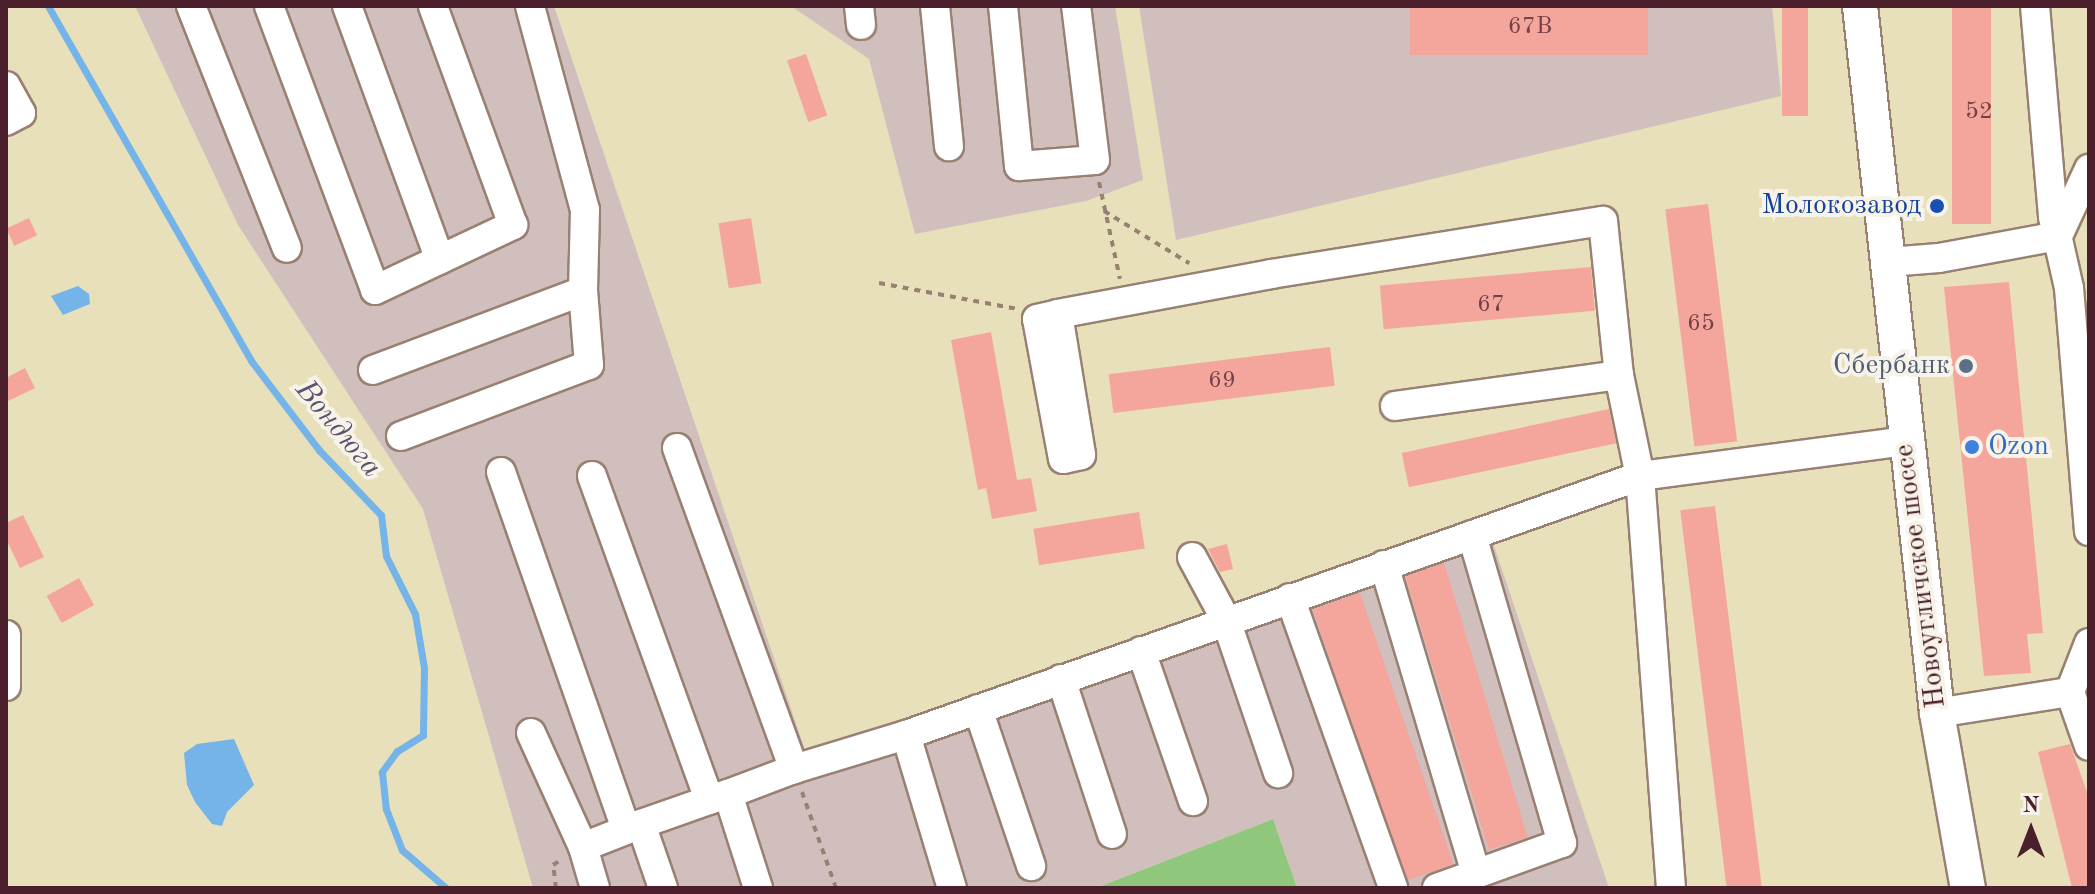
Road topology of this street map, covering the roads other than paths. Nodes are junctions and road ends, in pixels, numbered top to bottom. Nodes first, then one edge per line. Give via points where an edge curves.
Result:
1 (191, 6) edge
2 (269, 6) edge
3 (347, 6) edge
4 (433, 6) edge
5 (935, 6) edge
6 (1003, 6) edge
7 (1076, 6) edge
8 (1860, 6) edge
9 (2035, 6) edge
10 (536, 13) edge
11 (6, 86) edge
12 (6, 121) edge
13 (949, 146) dead end
14 (2089, 169) edge
15 (2058, 236) junction
16 (287, 248) dead end
17 (440, 260) junction
18 (1888, 262) junction
19 (583, 291) junction
20 (1048, 316) road end
21 (373, 370) dead end
22 (1619, 375) junction
23 (1395, 406) dead end
24 (401, 436) dead end
25 (1905, 441) junction
26 (677, 448) dead end
27 (501, 472) dead end
28 (592, 476) dead end
29 (1640, 476) junction
30 (2089, 531) edge
31 (1472, 535) junction
32 (1192, 557) dead end
33 (1384, 565) junction
34 (1290, 598) junction
35 (1226, 620) junction
36 (6, 635) edge
37 (2089, 643) edge
38 (1141, 651) junction
39 (1061, 679) junction
40 (8, 682) edge
41 (2070, 692) junction
42 (978, 709) junction
43 (1937, 713) junction
44 (531, 733) dead end
45 (906, 735) junction
46 (2089, 746) edge
47 (794, 769) junction
48 (1278, 773) dead end
49 (719, 797) junction
50 (1193, 801) dead end
51 (633, 826) junction
52 (1112, 834) dead end
53 (583, 847) junction
54 (1031, 866) dead end
55 (1476, 874) junction
56 (595, 888) edge
57 (663, 888) edge
58 (758, 888) edge
59 (952, 888) edge
60 (1393, 888) edge
61 (1437, 888) edge
62 (1671, 888) edge
63 (1968, 888) edge

1 - 16 street
2 - 17 street via 375,290
3 - 17 street
4 - 17 street via 513,225
5 - 13 street
6 - 7 street via 1019,166 1095,160
8 - 18 main road, Новоугличское шоссе
9 - 15 street
10 - 19 street via 585,210
11 - 12 street via 21,113
14 - 15 street
15 - 18 street
15 - 30 street via 2069,288
18 - 25 main road, Новоугличское шоссе
19 - 21 street
19 - 24 street via 589,365
20 - 22 street via 1603,221
22 - 23 street
22 - 29 street
25 - 29 street
25 - 43 main road, Новоугличское шоссе
26 - 47 street
27 - 51 street
28 - 49 street
29 - 31 street
29 - 62 street
31 - 33 street
31 - 55 street via 1562,843
32 - 35 street
33 - 34 street
33 - 55 street
34 - 35 street
34 - 60 street
35 - 38 street
35 - 48 street
36 - 40 street
37 - 41 street
38 - 39 street
38 - 50 street
39 - 42 street
39 - 52 street
41 - 43 street
41 - 46 street
42 - 45 street
42 - 54 street
43 - 63 main road, Новоугличское шоссе
44 - 53 street
45 - 47 street
45 - 59 street
47 - 49 street
49 - 51 street
49 - 58 street
51 - 53 street
51 - 57 street
53 - 56 street
55 - 61 street

